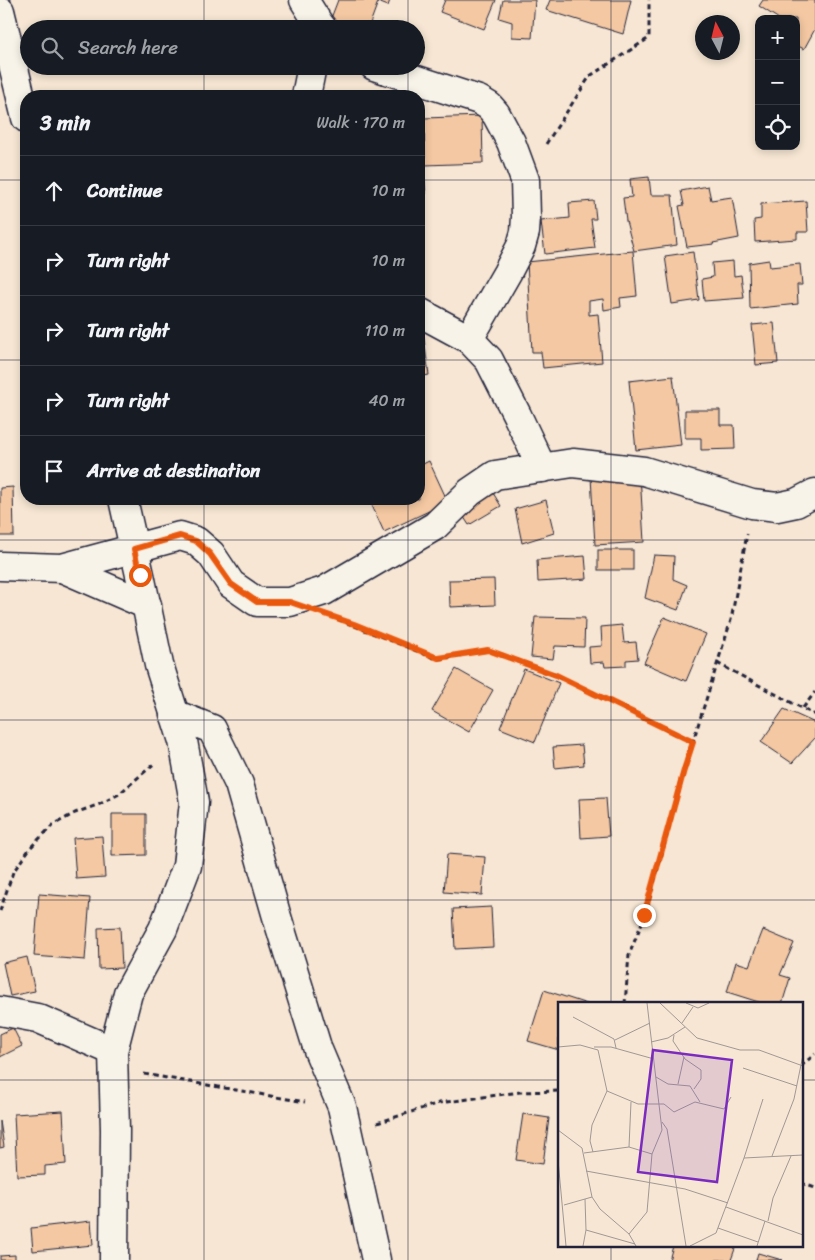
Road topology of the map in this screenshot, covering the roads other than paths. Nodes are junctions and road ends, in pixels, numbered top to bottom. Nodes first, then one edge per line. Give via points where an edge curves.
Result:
1 (304, 0) edge
2 (0, 11) edge
3 (316, 20) edge
4 (310, 75) edge
5 (402, 75) edge
6 (8, 83) edge
7 (307, 90) edge
8 (20, 106) edge
9 (425, 315) edge
10 (469, 339) junction
11 (542, 468) junction
12 (815, 493) edge
13 (123, 505) edge
14 (134, 549) junction
15 (0, 566) edge
16 (62, 568) junction
17 (147, 605) junction
18 (174, 714) junction
19 (0, 1012) edge
20 (114, 1060) junction
21 (114, 1260) edge
22 (376, 1260) edge

1 - 3 street
2 - 6 street
4 - 7 street
5 - 10 street via 489,106 511,142 525,180 526,217 521,246
6 - 8 street
9 - 10 street
10 - 11 street via 489,360
11 - 12 street via 573,463 644,472 752,504 777,507 796,503
11 - 14 street via 495,475 470,492 435,526 324,591 290,602 257,602 231,584 210,554 196,541 180,536
13 - 14 street
14 - 16 street
14 - 17 street
15 - 16 street
16 - 17 street
17 - 18 street via 159,665
18 - 20 street via 183,741 194,802 187,866 163,930 128,992
18 - 22 street via 212,729 239,784 315,1040 345,1120
19 - 20 street via 37,1018
20 - 21 street

